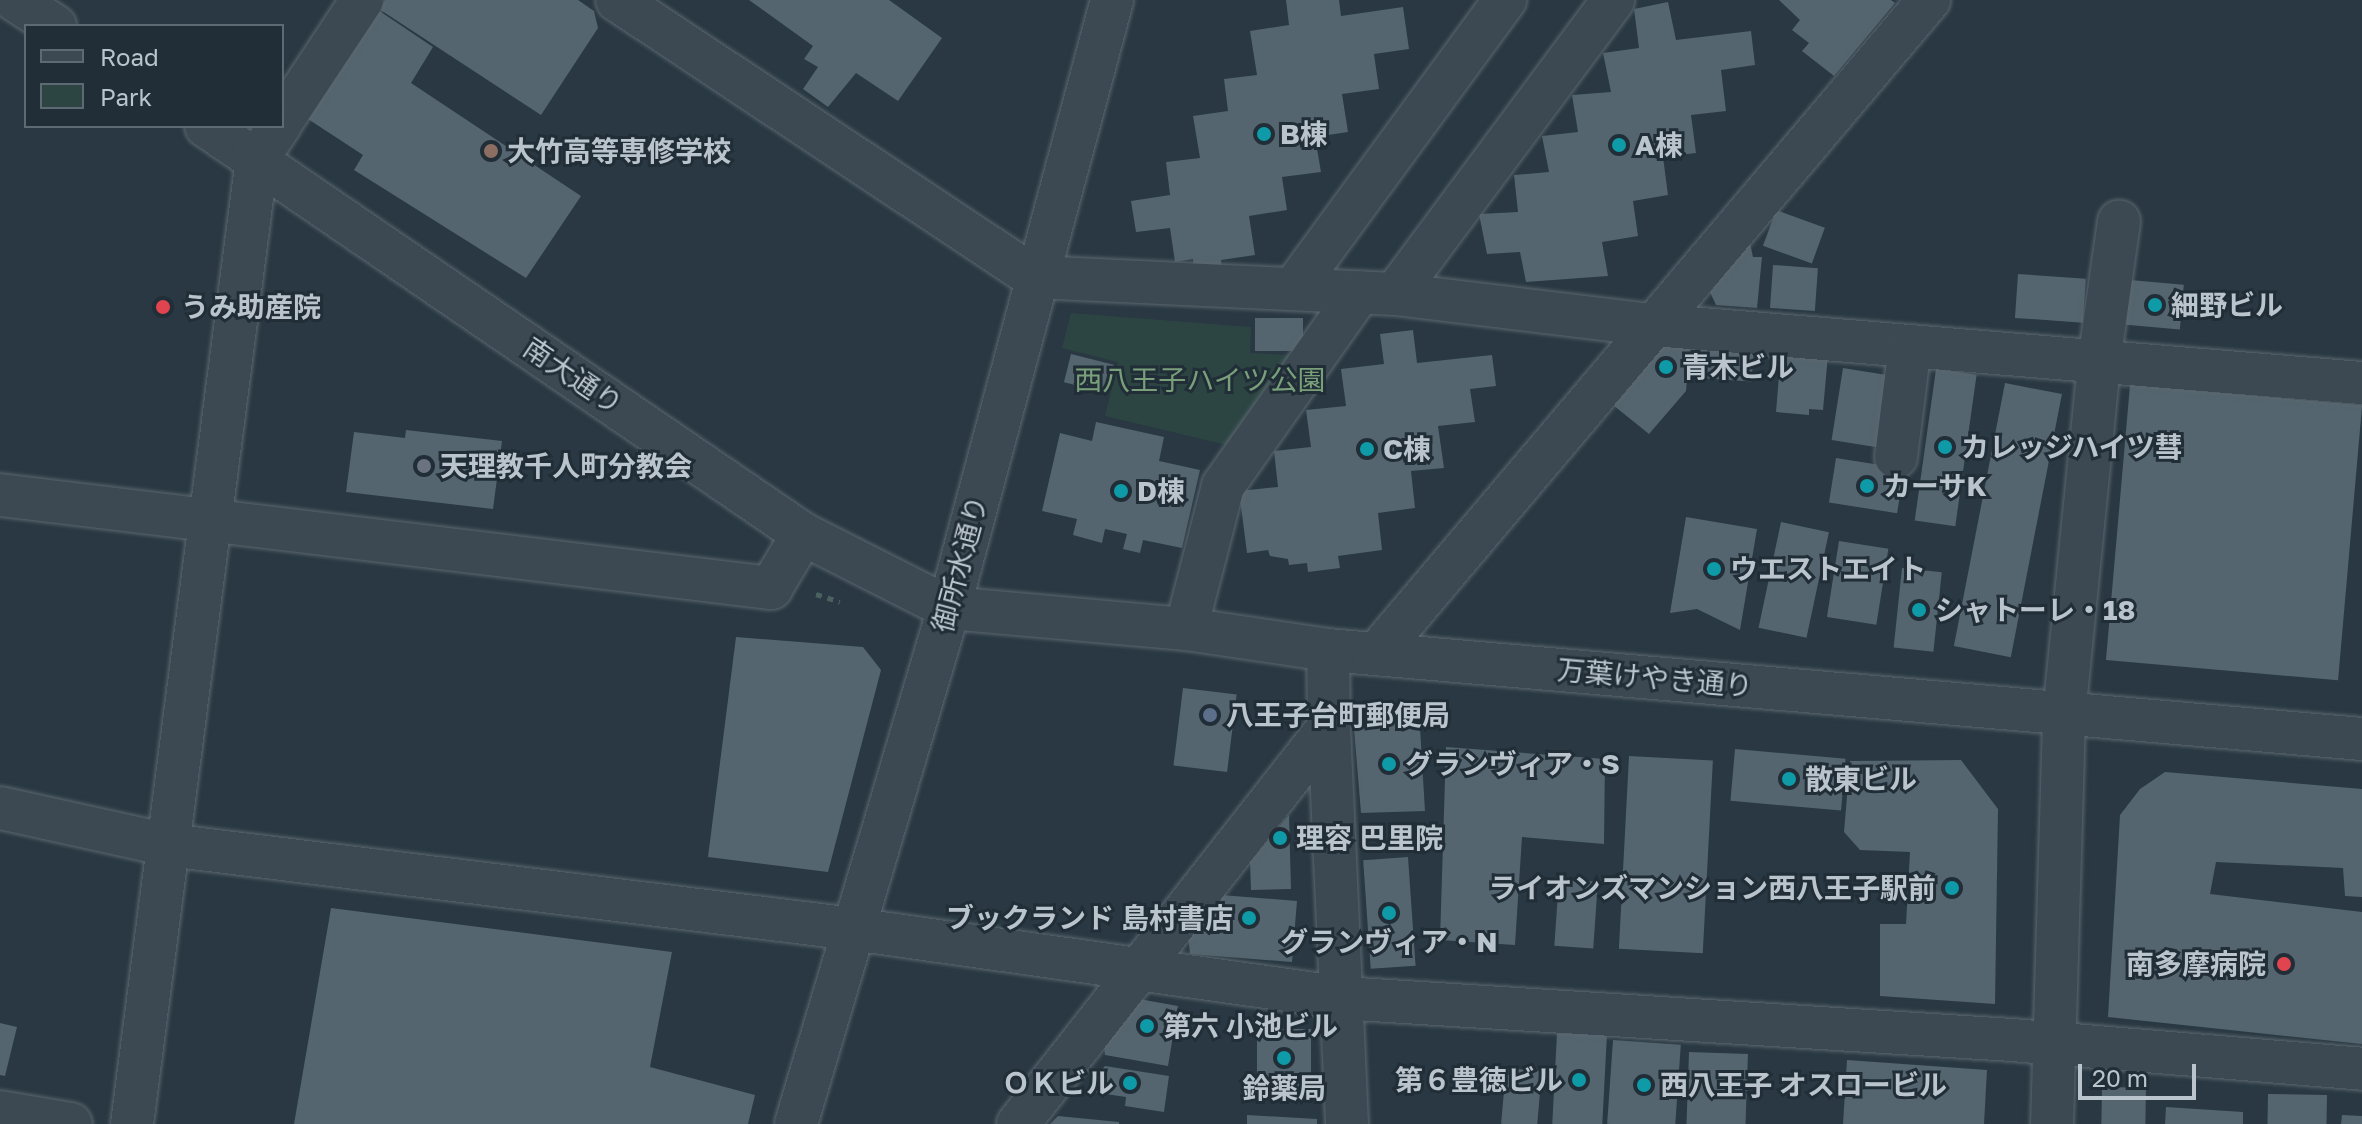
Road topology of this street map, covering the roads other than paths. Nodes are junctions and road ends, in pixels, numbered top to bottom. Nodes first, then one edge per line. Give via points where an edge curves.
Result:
1 (15, 0) edge
2 (362, 0) edge
3 (617, 0) edge
4 (1112, 0) edge
5 (1505, 0) edge
6 (1613, 0) edge
7 (1929, 0) edge
8 (52, 24) edge
9 (284, 118) edge
10 (221, 128) edge
11 (273, 135) edge
12 (2119, 221) dead end
13 (1034, 277) junction
14 (1295, 287) junction
15 (1378, 293) junction
16 (1653, 325) junction
17 (1910, 346) junction
18 (2099, 362) junction
19 (2362, 383) edge
20 (1896, 457) dead end
21 (0, 495) edge
22 (210, 524) junction
23 (803, 534) junction
24 (949, 608) junction
25 (1186, 629) junction
26 (1328, 650) junction
27 (1378, 652) junction
28 (2064, 715) junction
29 (1329, 727) junction
30 (2362, 739) edge
31 (0, 808) edge
32 (168, 845) junction
33 (853, 929) junction
34 (1136, 969) junction
35 (1341, 998) junction
36 (2056, 1044) junction
37 (2362, 1069) edge
38 (0, 1112) edge
39 (71, 1124) edge
40 (132, 1124) edge
41 (796, 1124) edge
42 (1018, 1124) edge
43 (1347, 1124) edge
44 (2052, 1124) edge

1 - 8 street
2 - 9 street
3 - 13 street
4 - 13 street, 御所水通り
5 - 14 street
6 - 15 street
7 - 16 street
10 - 11 street, 南大通り
11 - 22 street
11 - 23 street, 南大通り
12 - 18 street
13 - 14 street
13 - 24 street, 御所水通り
14 - 15 street
15 - 16 street
15 - 25 street via 1223,486
16 - 17 street
16 - 27 street
17 - 18 street
17 - 20 street
18 - 19 street
18 - 28 street
21 - 22 street
22 - 23 street via 771,588
22 - 32 street
23 - 24 street, 南大通り
24 - 25 street, 万葉けやき通り
24 - 33 street, 御所水通り
25 - 26 street, 万葉けやき通り
26 - 27 street, 万葉けやき通り
26 - 29 street
27 - 28 street, 万葉けやき通り
28 - 30 street, 万葉けやき通り
28 - 36 street
29 - 34 street
29 - 35 street
31 - 32 street
32 - 33 street
32 - 40 street
33 - 34 street
33 - 41 street, 御所水通り
34 - 35 street
34 - 42 street
35 - 36 street
35 - 43 street
36 - 37 street
36 - 44 street
38 - 39 street

